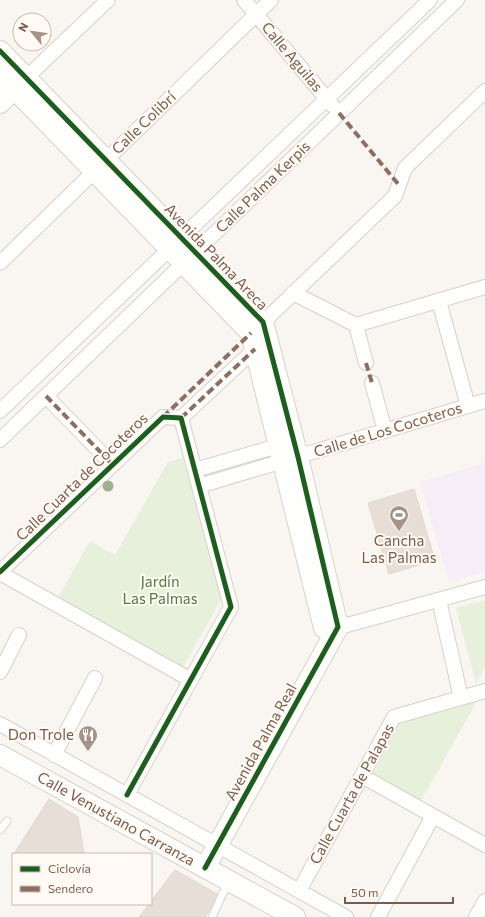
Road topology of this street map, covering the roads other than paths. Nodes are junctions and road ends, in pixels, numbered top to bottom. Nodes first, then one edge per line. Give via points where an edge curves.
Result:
1 (108, 0) edge
2 (244, 0) edge
3 (271, 0) edge
4 (430, 0) edge
5 (457, 0) edge
6 (256, 15) junction
7 (0, 51) edge
8 (0, 74) edge
9 (20, 84) junction
10 (485, 91) edge
11 (327, 99) junction
12 (0, 103) edge
13 (339, 114) junction
14 (100, 166) junction
15 (175, 244) junction
16 (189, 258) junction
17 (0, 264) edge
18 (485, 287) edge
19 (293, 293) junction
20 (439, 301) junction
21 (356, 325) junction
22 (256, 335) junction
23 (366, 364) dead end
24 (372, 384) dead end
25 (46, 396) junction
26 (485, 401) edge
27 (468, 406) junction
28 (0, 411) edge
29 (182, 418) junction
30 (385, 431) junction
31 (0, 440) edge
32 (288, 451) junction
33 (113, 464) junction
34 (195, 470) junction
35 (199, 486) junction
36 (0, 573) edge
37 (485, 587) edge
38 (440, 600) junction
39 (332, 629) junction
40 (19, 635) dead end
41 (0, 672) edge
42 (95, 678) dead end
43 (190, 680) junction
44 (485, 691) edge
45 (461, 698) junction
46 (0, 724) edge
47 (0, 755) edge
48 (54, 755) junction
49 (362, 776) junction
50 (127, 795) junction
51 (433, 816) junction
52 (7, 822) dead end
53 (0, 830) edge
54 (212, 843) junction
55 (485, 845) edge
56 (200, 865) junction
57 (229, 880) junction
58 (299, 891) junction
59 (485, 901) edge
60 (212, 917) edge
61 (295, 917) edge
62 (346, 917) edge
63 (378, 917) edge
64 (476, 917) edge

1 - 9 street
2 - 6 street, Calle Aguilas
3 - 6 street, Calle Colibrí
4 - 11 street, Calle Palma Kerpis
5 - 13 street, Calle Palma Kerpis
6 - 11 street, Calle Aguilas
6 - 14 street, Calle Colibrí
7 - 9 street, Avenida Palma Areca
8 - 9 street, Avenida Palma Areca
9 - 12 street
9 - 14 street, Avenida Palma Areca
10 - 19 street via 405,168 395,196
11 - 13 street, Calle Aguilas
11 - 15 street, Calle Palma Kerpis
13 - 16 street, Calle Palma Kerpis
14 - 15 street, Avenida Palma Areca
14 - 17 street, Calle Colibrí
15 - 16 street, Avenida Palma Areca
15 - 28 street, Calle Palma Kerpis
16 - 22 street, Avenida Palma Areca
16 - 25 street, Calle Palma Kerpis
18 - 20 street
19 - 21 street
19 - 22 street
20 - 21 street
20 - 27 street
21 - 23 street
22 - 29 street
22 - 32 street, Avenida Palma Areca
22 - 32 street, Avenida Palma Areca
24 - 30 street
25 - 31 street, Calle Palma Kerpis
25 - 33 street
26 - 27 street, Calle de Los Cocoteros
27 - 30 street, Calle de Los Cocoteros
29 - 33 street, Calle Cuarta de Cocoteros via 163,417
29 - 34 street
30 - 32 street, Calle de Los Cocoteros
32 - 34 street
32 - 35 street, Calle de Los Cocoteros
32 - 39 street, Avenida Palma Areca
33 - 36 street, Calle Cuarta de Cocoteros
34 - 35 street
35 - 43 street via 231,607
36 - 43 street
37 - 38 street
38 - 39 street
38 - 45 street
39 - 54 street, Avenida Palma Real
40 - 41 street
42 - 48 street
43 - 50 street
44 - 45 street, Calle Cuarta de Palapas
45 - 49 street, Calle Cuarta de Palapas via 394,717
46 - 48 street, Calle Venustiano Carranza
47 - 56 street, Calle Venustiano Carranza
48 - 50 street, Calle Venustiano Carranza
49 - 51 street
49 - 58 street, Calle Cuarta de Palapas
50 - 54 street, Calle Venustiano Carranza
51 - 55 street
51 - 63 street
52 - 53 lane
54 - 56 street, Avenida Palma Real
54 - 58 street, Calle Venustiano Carranza
56 - 57 street, Calle Venustiano Carranza
57 - 60 lane
57 - 61 street, Calle Venustiano Carranza
58 - 62 street, Calle Venustiano Carranza
59 - 64 street

